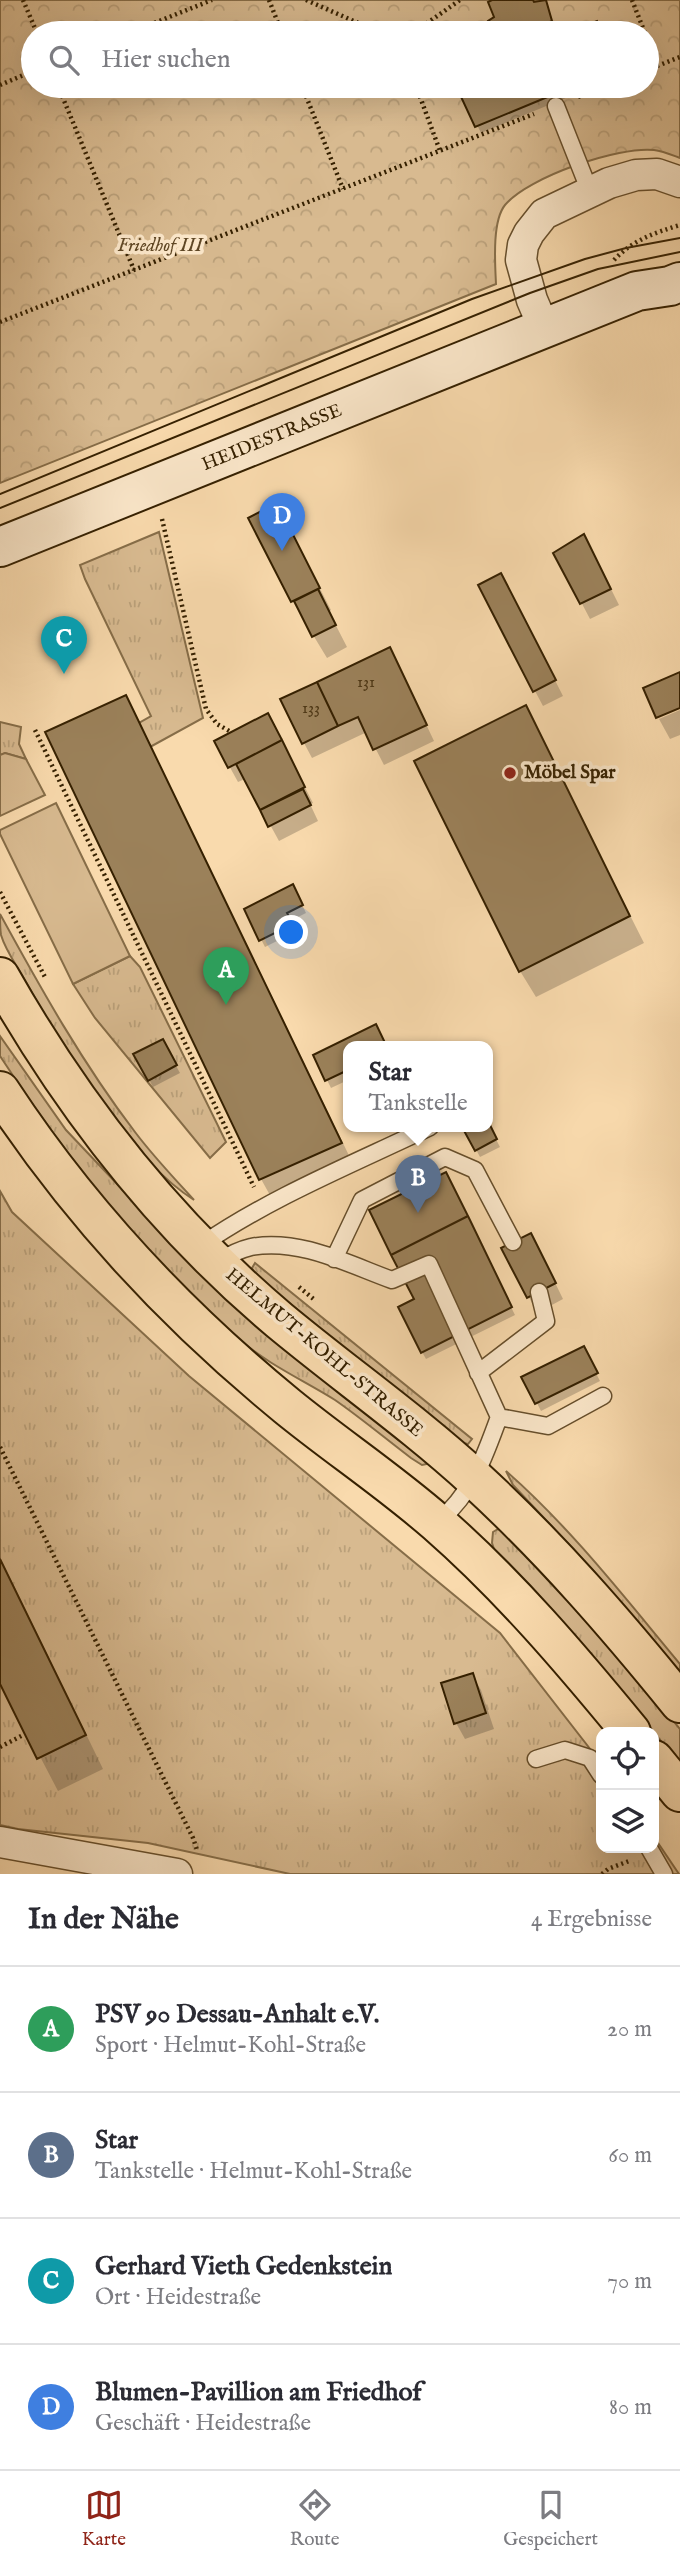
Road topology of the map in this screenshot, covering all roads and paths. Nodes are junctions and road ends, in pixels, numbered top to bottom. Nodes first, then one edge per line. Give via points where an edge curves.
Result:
1 (23, 0) edge
2 (212, 0) edge
3 (269, 0) edge
4 (306, 0) edge
5 (460, 0) edge
6 (632, 0) edge
7 (32, 21) edge
8 (159, 21) edge
9 (277, 21) edge
10 (354, 21) edge
11 (430, 21) edge
12 (640, 21) edge
13 (680, 57) edge
14 (659, 65) edge
15 (21, 76) edge
16 (0, 85) edge
17 (63, 98) edge
18 (307, 98) edge
19 (420, 98) edge
20 (576, 98) edge
21 (556, 106) junction
22 (440, 151) junction
23 (680, 182) edge
24 (343, 189) junction
25 (590, 192) junction
26 (680, 260) edge
27 (134, 270) junction
28 (680, 282) edge
29 (637, 291) junction
30 (0, 322) edge
31 (544, 328) junction
32 (160, 515) dead end
33 (0, 547) edge
34 (35, 730) dead end
35 (231, 732) dead end
36 (0, 892) edge
37 (0, 977) edge
38 (50, 987) dead end
39 (0, 1091) edge
40 (420, 1132) edge
41 (264, 1207) junction
42 (513, 1242) dead end
43 (208, 1254) junction
44 (334, 1259) junction
45 (293, 1282) dead end
46 (539, 1292) dead end
47 (324, 1307) dead end
48 (478, 1373) junction
49 (603, 1396) dead end
50 (499, 1417) junction
51 (0, 1447) edge
52 (475, 1479) junction
53 (437, 1523) junction
54 (680, 1703) edge
55 (627, 1727) edge
56 (25, 1734) dead end
57 (0, 1747) edge
58 (536, 1759) dead end
59 (659, 1766) edge
60 (596, 1767) edge
61 (680, 1792) edge
62 (193, 1838) dead end
63 (0, 1842) edge
64 (652, 1853) edge
65 (177, 1874) edge
66 (664, 1874) edge

1 - 7 path
2 - 8 path
3 - 9 path
4 - 10 path
5 - 11 path
6 - 12 path
13 - 14 path
15 - 16 path
17 - 27 path
18 - 24 path
19 - 22 path
20 - 21 path
21 - 22 path
21 - 25 lane
22 - 24 path
23 - 25 street via 657,174 636,175
24 - 27 path
25 - 31 street via 544,214 523,246 525,279
26 - 29 main road, HEIDESTRASSE
27 - 30 path
28 - 29 main road, HEIDESTRASSE
29 - 31 main road, HEIDESTRASSE
31 - 33 main road, HEIDESTRASSE
32 - 35 path via 206,709 217,724
34 - 41 path
36 - 38 path
37 - 43 main road, HELMUT-KOHL-STRASSE via 90,1118 143,1185
39 - 53 main road via 91,1214 210,1339 287,1406
40 - 41 lane
41 - 43 lane via 230,1226
42 - 44 lane via 475,1170 444,1157 362,1200
43 - 44 lane via 287,1244
43 - 52 main road, HELMUT-KOHL-STRASSE via 278,1319
44 - 48 lane via 392,1280 429,1264
45 - 47 path
46 - 48 lane via 546,1321
48 - 50 lane
49 - 50 lane via 548,1426
50 - 52 lane
51 - 62 path
52 - 53 lane
52 - 54 main road, HELMUT-KOHL-STRASSE via 576,1579
53 - 55 main road via 509,1592
56 - 57 path
58 - 60 lane via 565,1750 590,1758
59 - 61 main road
63 - 65 street
64 - 66 lane

